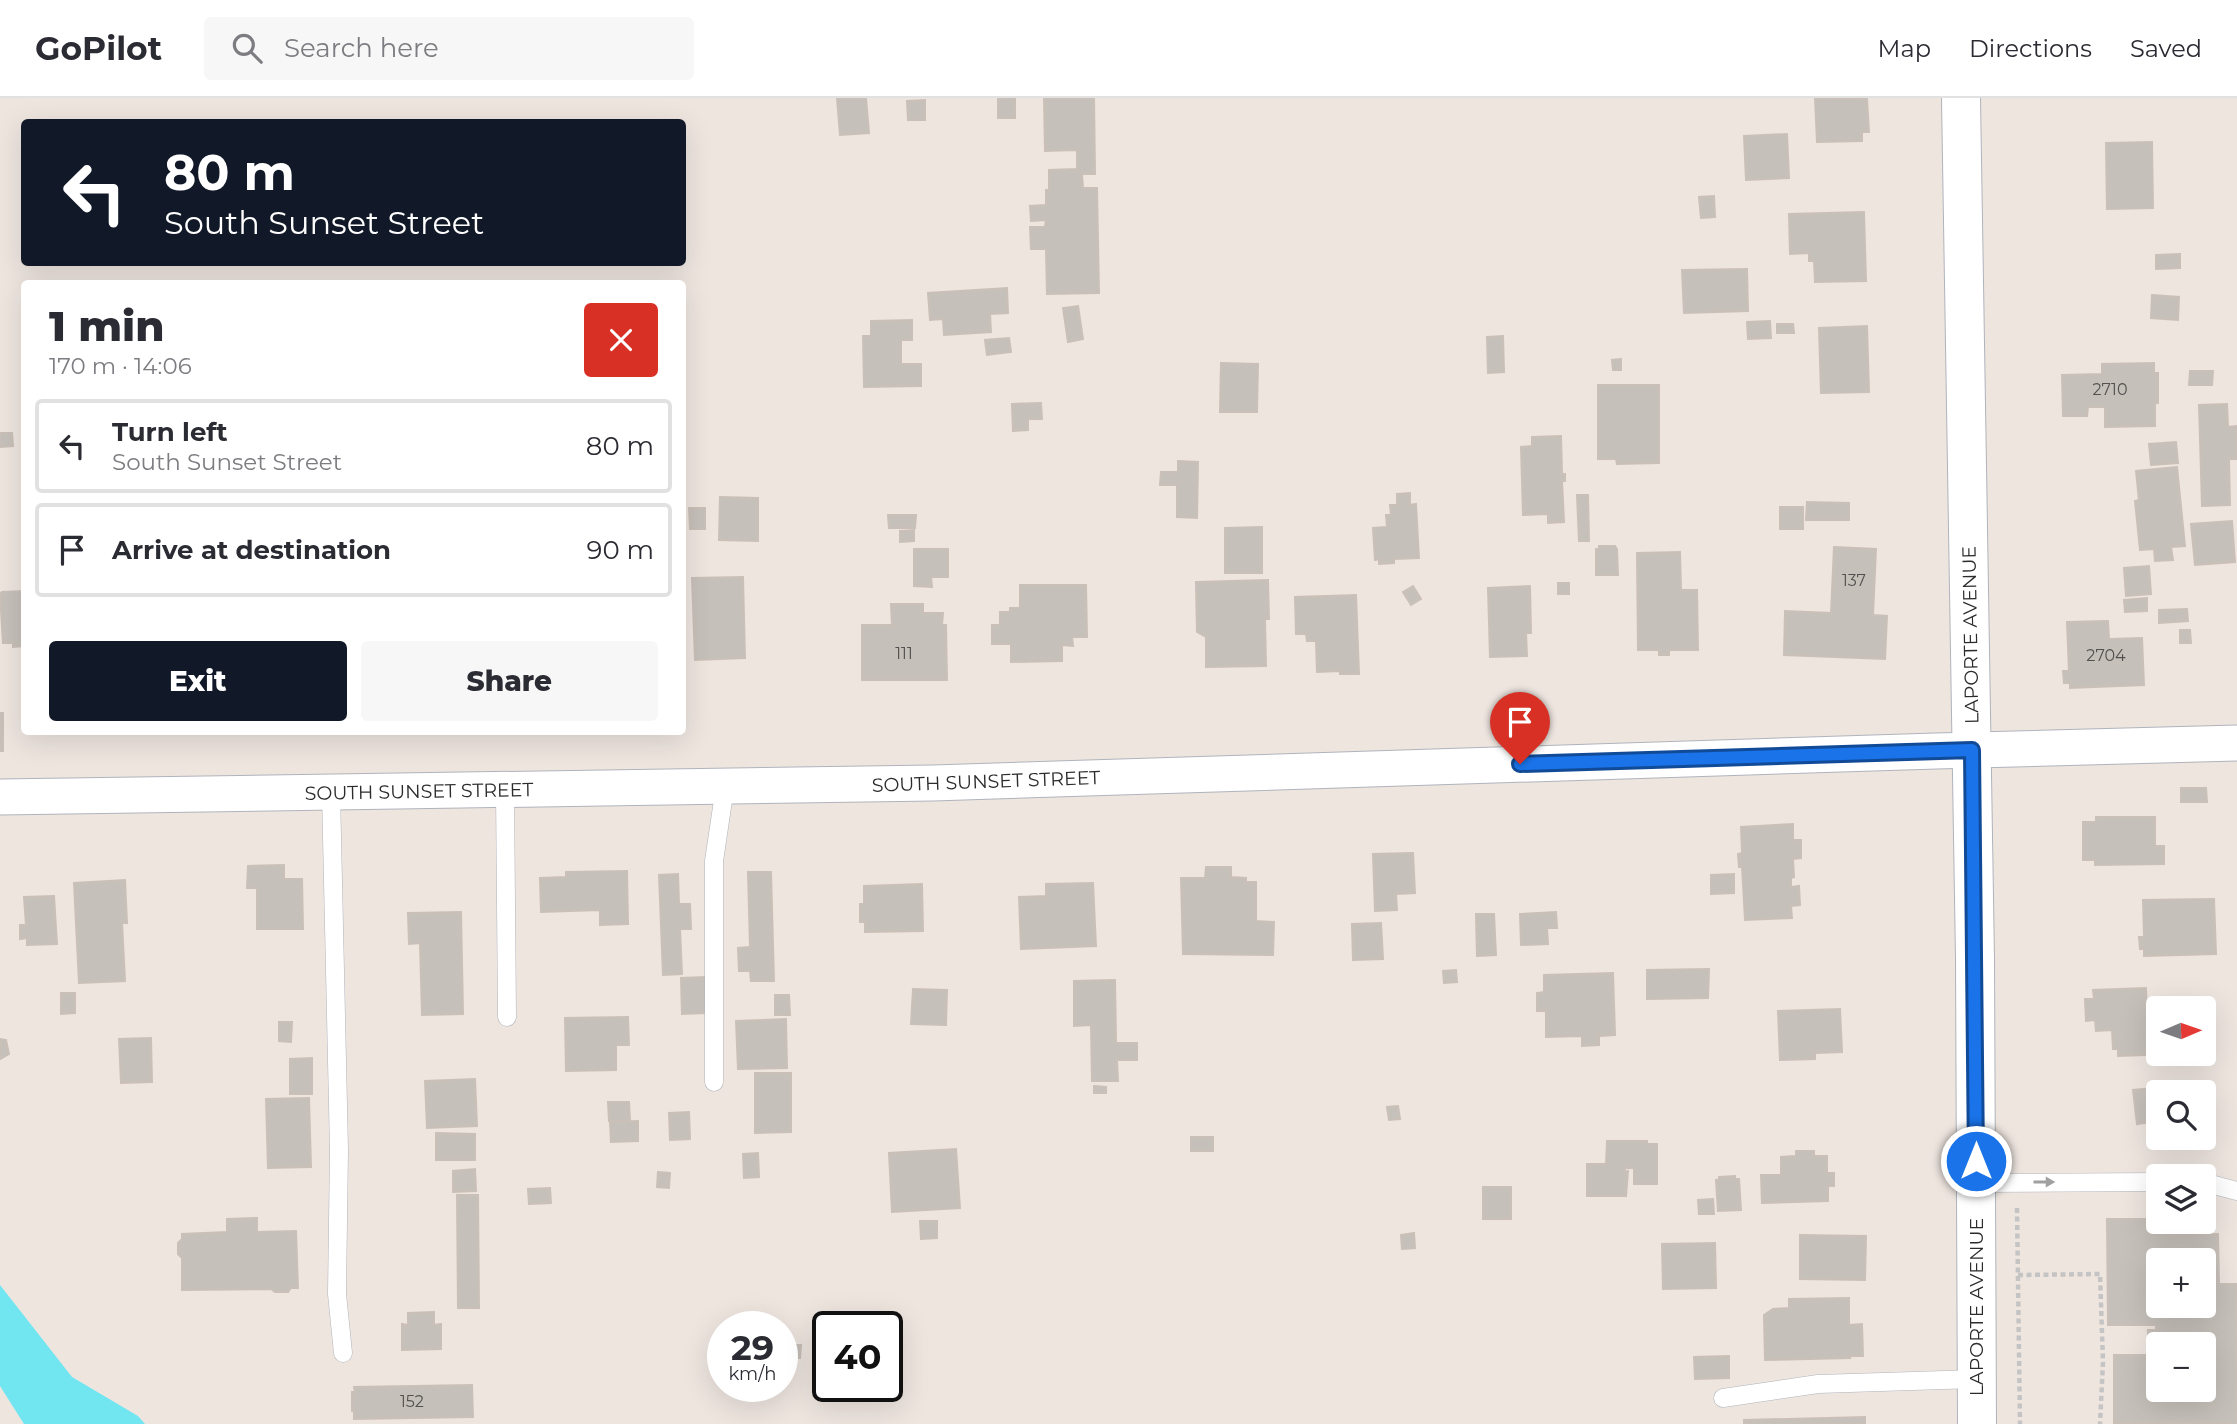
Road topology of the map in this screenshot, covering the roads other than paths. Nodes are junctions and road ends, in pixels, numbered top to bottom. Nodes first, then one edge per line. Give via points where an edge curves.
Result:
1 (1961, 98) edge
2 (2237, 743) edge
3 (1972, 750) junction
4 (725, 787) junction
5 (505, 790) junction
6 (331, 792) junction
7 (0, 797) edge
8 (507, 1017) dead end
9 (714, 1082) dead end
10 (2146, 1182) edge
11 (1976, 1183) junction
12 (2216, 1185) edge
13 (2237, 1191) edge
14 (343, 1353) dead end
15 (1976, 1379) junction
16 (1723, 1398) dead end
17 (1977, 1424) edge

1 - 3 street, LAPORTE AVENUE
2 - 3 street, SOUTH SUNSET STREET
3 - 4 street, SOUTH SUNSET STREET
3 - 11 street, LAPORTE AVENUE
4 - 5 street, SOUTH SUNSET STREET
4 - 9 lane via 713,861
5 - 6 street, SOUTH SUNSET STREET
5 - 8 lane
6 - 7 street, SOUTH SUNSET STREET
6 - 14 lane via 339,1150 337,1294
11 -> 10 lane
11 - 15 street, LAPORTE AVENUE
12 - 13 lane
15 - 16 lane via 1818,1384
15 - 17 street, LAPORTE AVENUE

